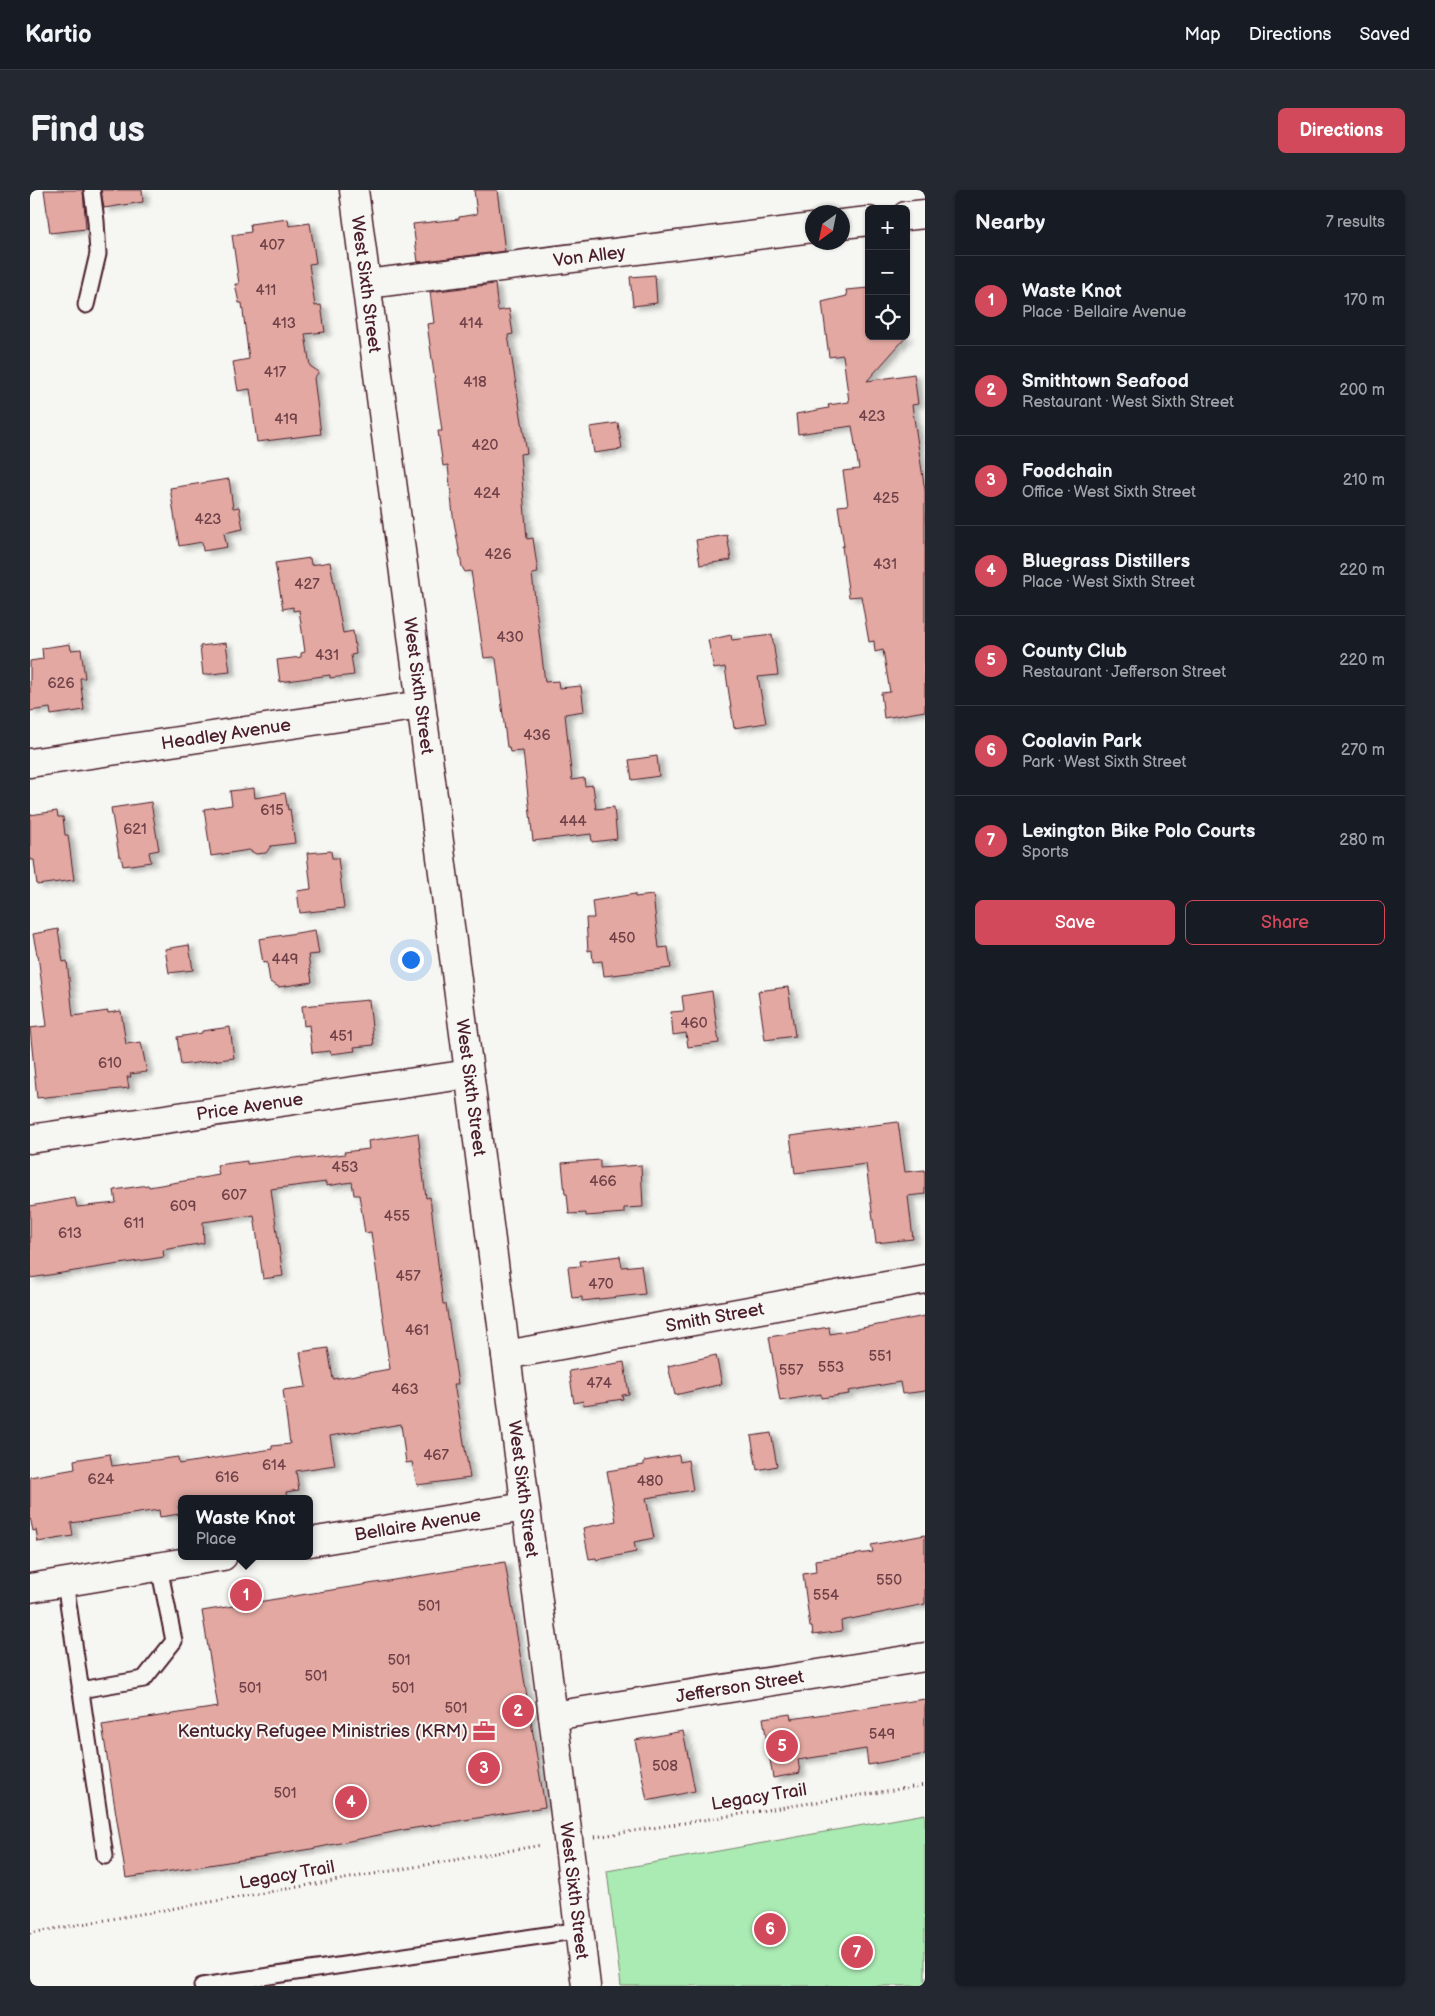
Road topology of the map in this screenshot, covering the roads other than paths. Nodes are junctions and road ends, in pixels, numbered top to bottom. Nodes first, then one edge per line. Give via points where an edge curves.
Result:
1 (92, 190) edge
2 (354, 190) edge
3 (925, 214) edge
4 (910, 216) edge
5 (865, 221) edge
6 (850, 223) edge
7 (805, 229) edge
8 (366, 284) junction
9 (86, 305) dead end
10 (421, 705) junction
11 (30, 763) edge
12 (469, 1074) junction
13 (30, 1139) edge
14 (925, 1279) edge
15 (506, 1355) junction
16 (525, 1506) junction
17 (313, 1541) edge
18 (200, 1560) edge
19 (159, 1567) junction
20 (65, 1582) junction
21 (30, 1588) edge
22 (925, 1656) edge
23 (80, 1690) junction
24 (553, 1716) junction
25 (105, 1856) dead end
26 (580, 1930) junction
27 (207, 1986) edge
28 (586, 1986) edge

1 - 9 lane via 98,254
2 - 8 street, West Sixth Street
3 - 4 street
5 - 6 street
7 - 8 street, Von Alley
8 - 10 street, West Sixth Street
10 - 11 street, Headley Avenue
10 - 12 street, West Sixth Street
12 - 13 street, Price Avenue
12 - 15 street, West Sixth Street
14 - 15 street, Smith Street
15 - 16 street, West Sixth Street
16 - 17 street, Bellaire Avenue
16 - 24 street, West Sixth Street
18 - 19 street
19 - 20 street
19 - 23 lane via 174,1641 144,1679
20 - 21 street
20 - 23 lane
22 - 24 street, Jefferson Street
23 - 25 lane
24 - 26 street, West Sixth Street
26 - 27 lane
26 - 28 street, West Sixth Street

